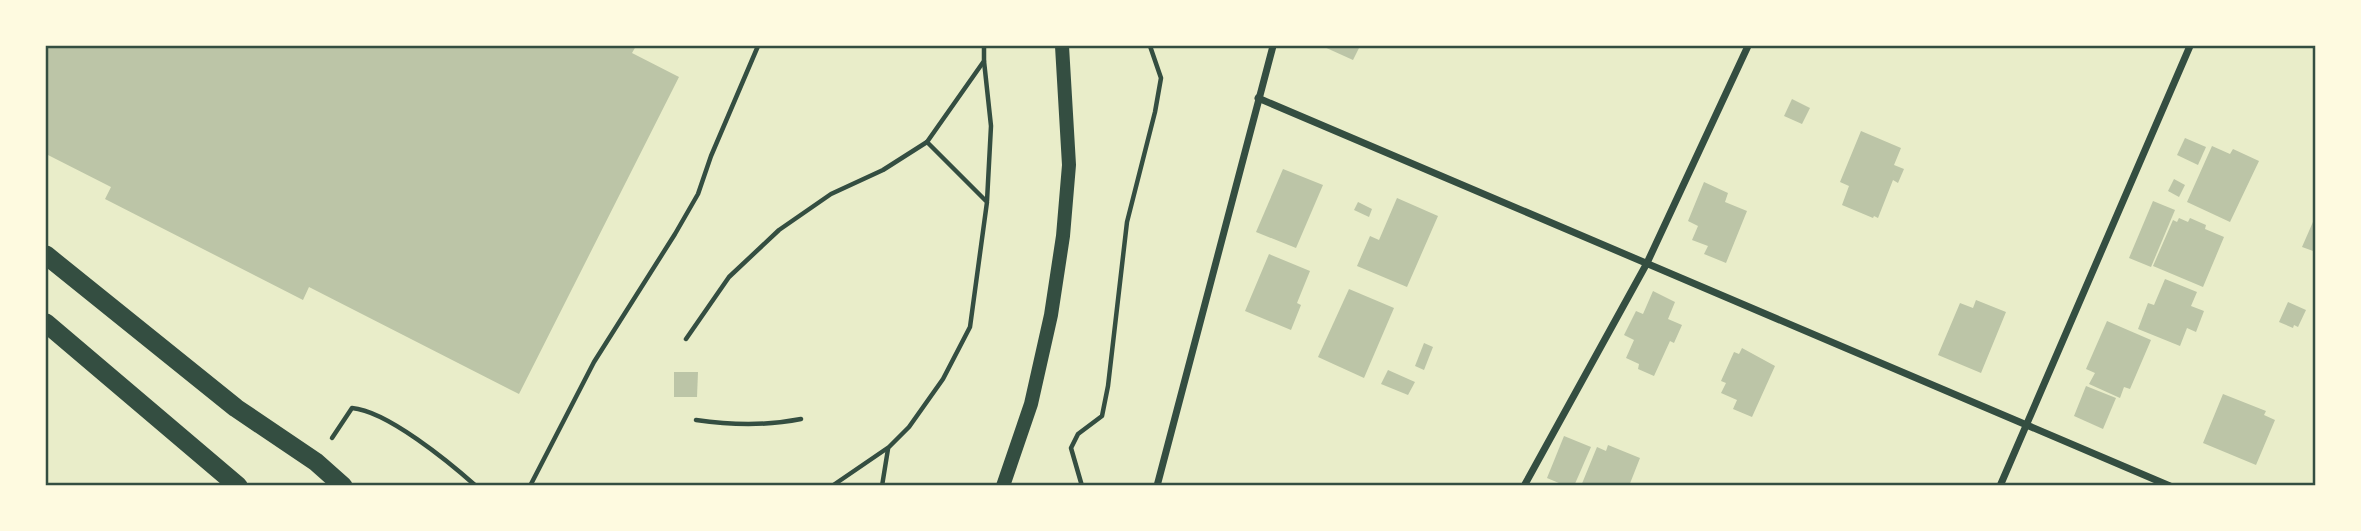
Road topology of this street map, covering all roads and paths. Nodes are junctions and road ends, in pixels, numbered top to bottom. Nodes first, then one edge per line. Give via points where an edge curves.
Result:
1 (758, 46) edge
2 (984, 46) edge
3 (1062, 46) edge
4 (1150, 46) edge
5 (1273, 46) edge
6 (1748, 46) edge
7 (2190, 46) edge
8 (984, 61) junction
9 (1258, 99) junction
10 (927, 142) junction
11 (987, 202) junction
12 (46, 255) edge
13 (1647, 263) junction
14 (46, 323) edge
15 (686, 339) dead end
16 (696, 419) dead end
17 (801, 419) dead end
18 (2026, 423) junction
19 (889, 447) junction
20 (316, 462) junction
21 (237, 485) edge
22 (343, 485) edge
23 (477, 485) edge
24 (530, 485) edge
25 (832, 485) edge
26 (881, 485) edge
27 (1003, 485) edge
28 (1082, 485) edge
29 (1157, 485) edge
30 (1524, 485) edge
31 (2000, 485) edge
32 (2170, 485) edge

1 - 24 path via 698,194 594,362
2 - 8 path
3 - 27 main road via 1069,166 1063,236 1031,404
4 - 28 path via 1161,78 1127,222 1104,406 1102,416 1078,434 1071,448
5 - 9 street
6 - 13 street
7 - 18 street
8 - 10 path
8 - 11 path via 992,126
9 - 13 street
9 - 29 street
10 - 11 path
10 - 15 path via 884,170 831,194 779,230 729,277
11 - 19 path via 970,327 943,379
12 - 20 highway via 236,408
13 - 18 street
13 - 30 street
14 - 21 highway
16 - 17 path via 725,424
18 - 31 street
18 - 32 street
19 - 25 path
19 - 26 path
20 - 22 highway
20 - 23 path via 352,408 366,409 435,451

